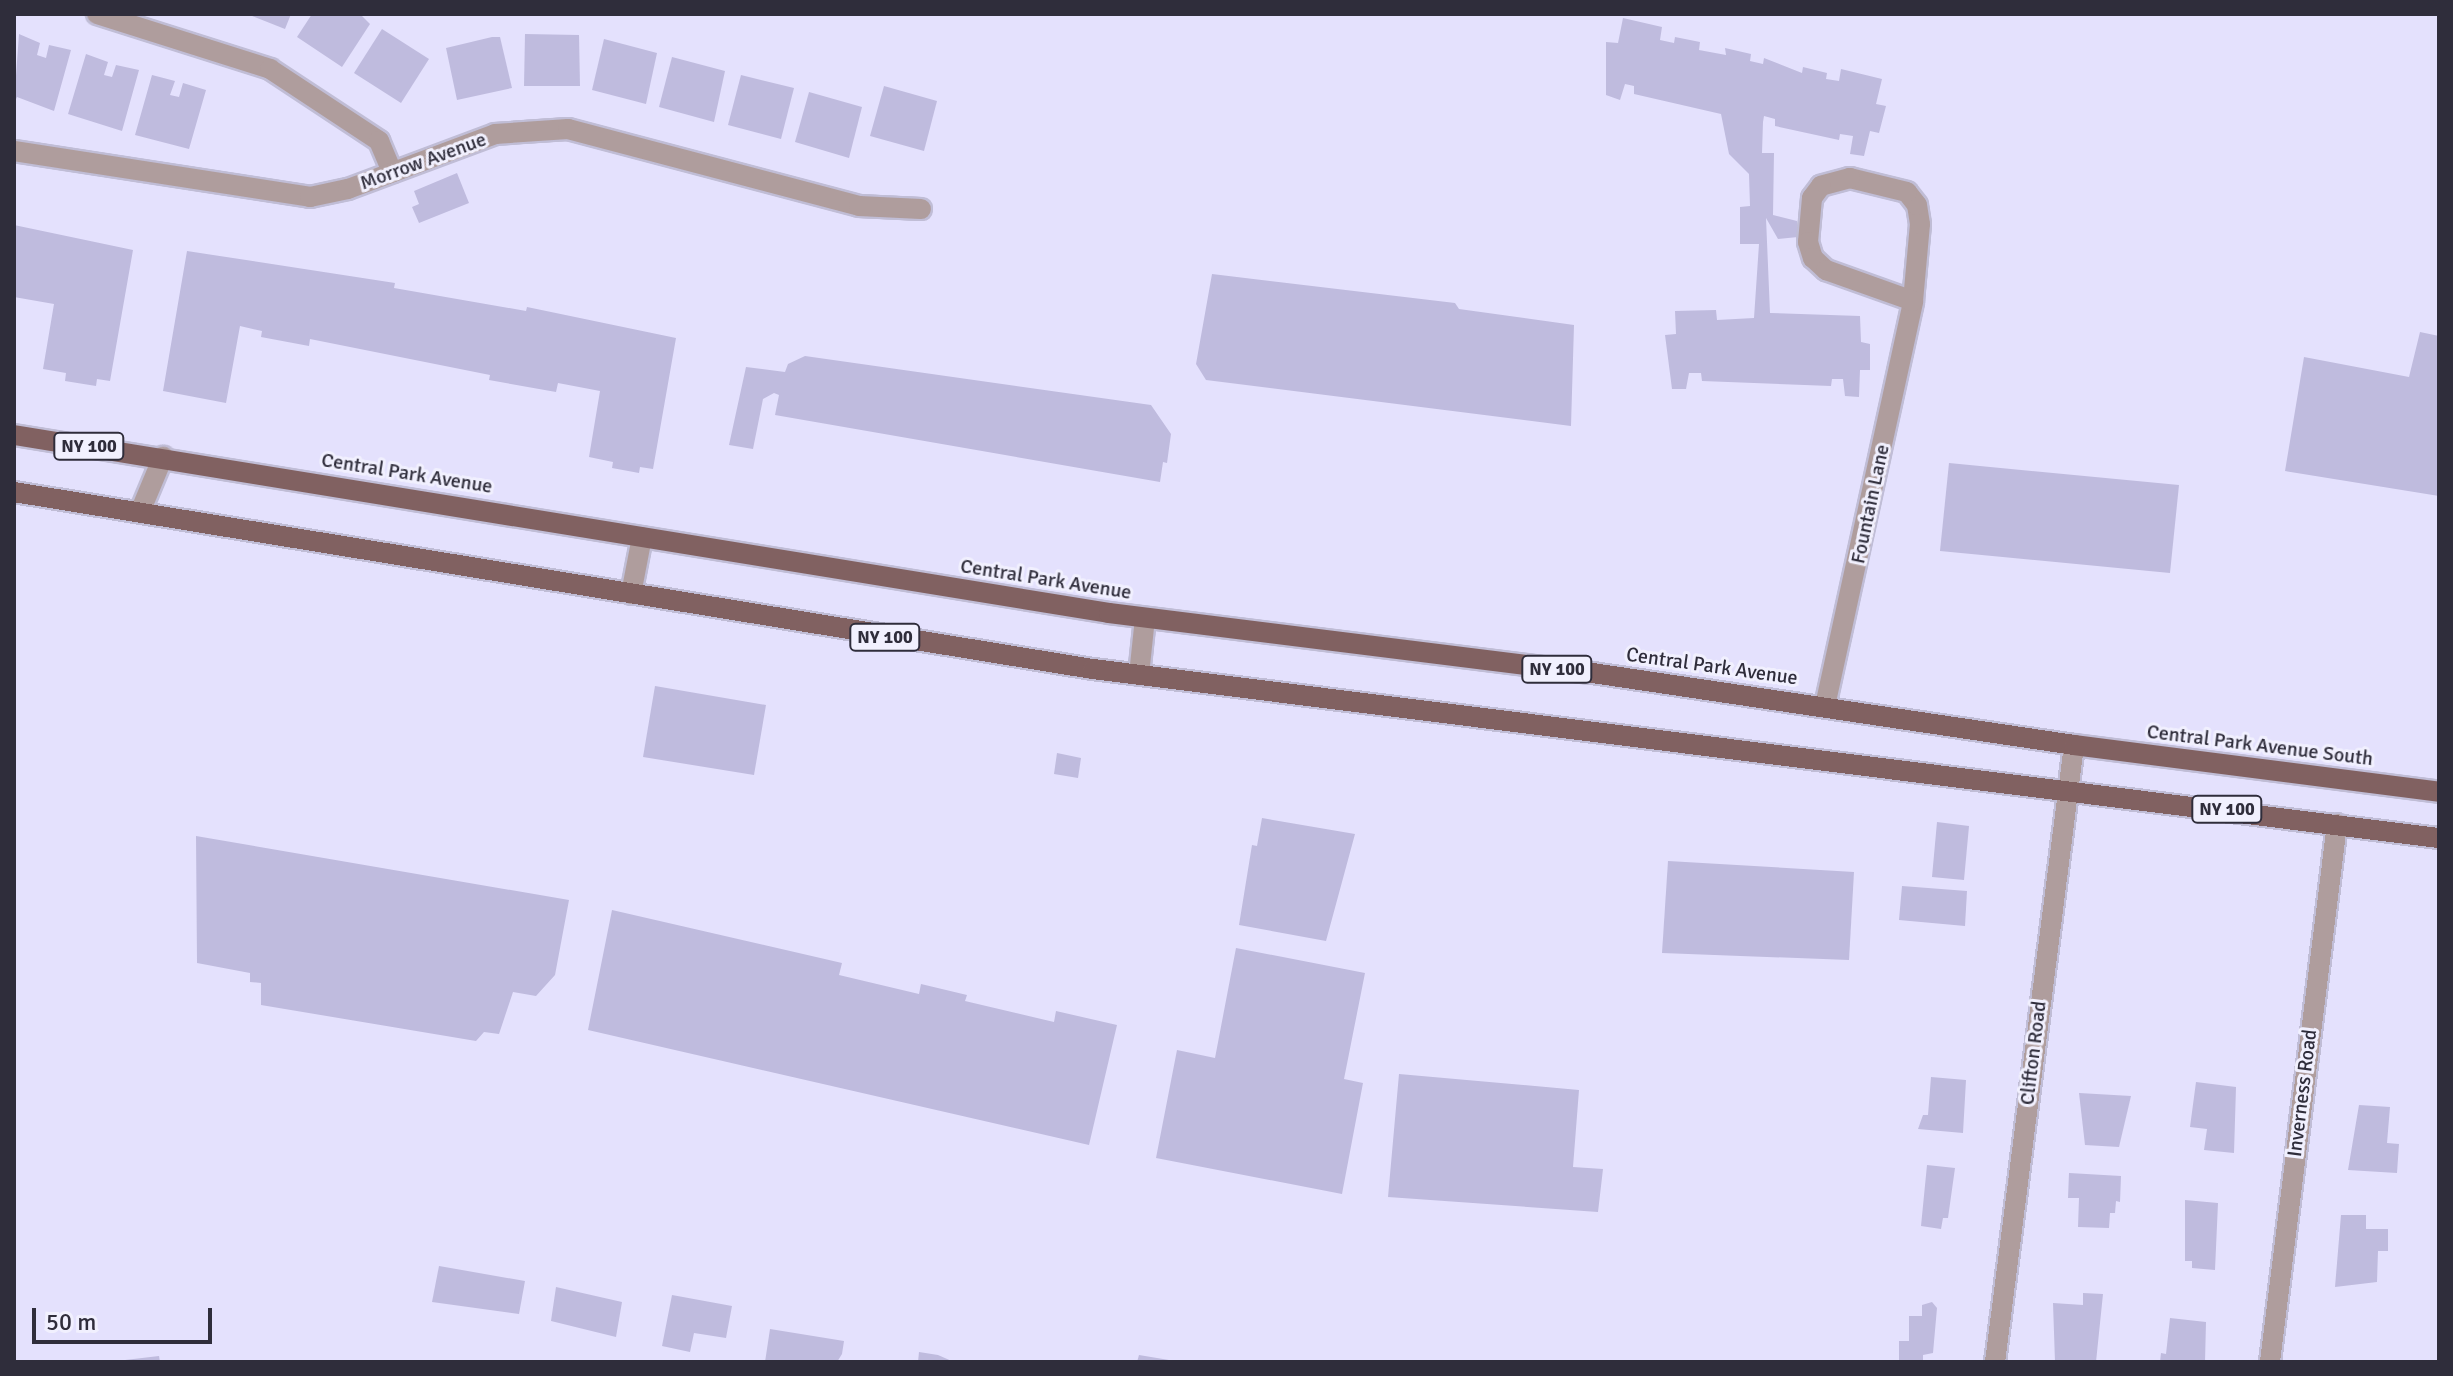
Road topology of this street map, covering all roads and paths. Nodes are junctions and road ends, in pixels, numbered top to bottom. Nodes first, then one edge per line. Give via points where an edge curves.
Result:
1 (97, 14) edge
2 (14, 151) edge
3 (392, 172) junction
4 (921, 209) dead end
5 (1913, 301) junction
6 (14, 435) edge
7 (163, 457) junction
8 (14, 492) edge
9 (140, 512) junction
10 (642, 537) junction
11 (631, 594) junction
12 (1145, 618) junction
13 (1139, 675) junction
14 (1825, 706) junction
15 (2074, 745) junction
16 (2065, 789) junction
17 (2439, 792) edge
18 (2337, 824) junction
19 (2439, 838) edge
20 (1995, 1362) edge
21 (2270, 1362) edge

1 - 3 street via 270,69 379,141
2 - 3 street, Morrow Avenue via 290,196 337,192
3 - 4 street, Morrow Avenue via 495,134 568,129 859,206
5 - 5 street, Fountain Lane via 1826,270 1813,258 1808,242 1812,198 1821,186 1850,178 1907,192 1917,205 1920,224
5 - 14 street, Fountain Lane
6 - 7 main road, Central Park Avenue / NY 100
7 - 9 street
7 - 10 main road, Central Park Avenue / NY 100
8 - 9 main road, NY 100
9 - 11 main road, NY 100
10 - 11 street
10 - 12 main road, Central Park Avenue / NY 100
11 - 13 main road, NY 100
12 - 13 street
12 - 14 main road, Central Park Avenue / NY 100
13 - 16 main road, NY 100
14 - 15 main road, Central Park Avenue / NY 100
15 - 16 street, Clifton Road
15 - 17 main road, Central Park Avenue South / NY 100
16 - 18 main road, NY 100
16 - 20 street, Clifton Road
18 - 19 main road, NY 100
18 - 21 street, Inverness Road

